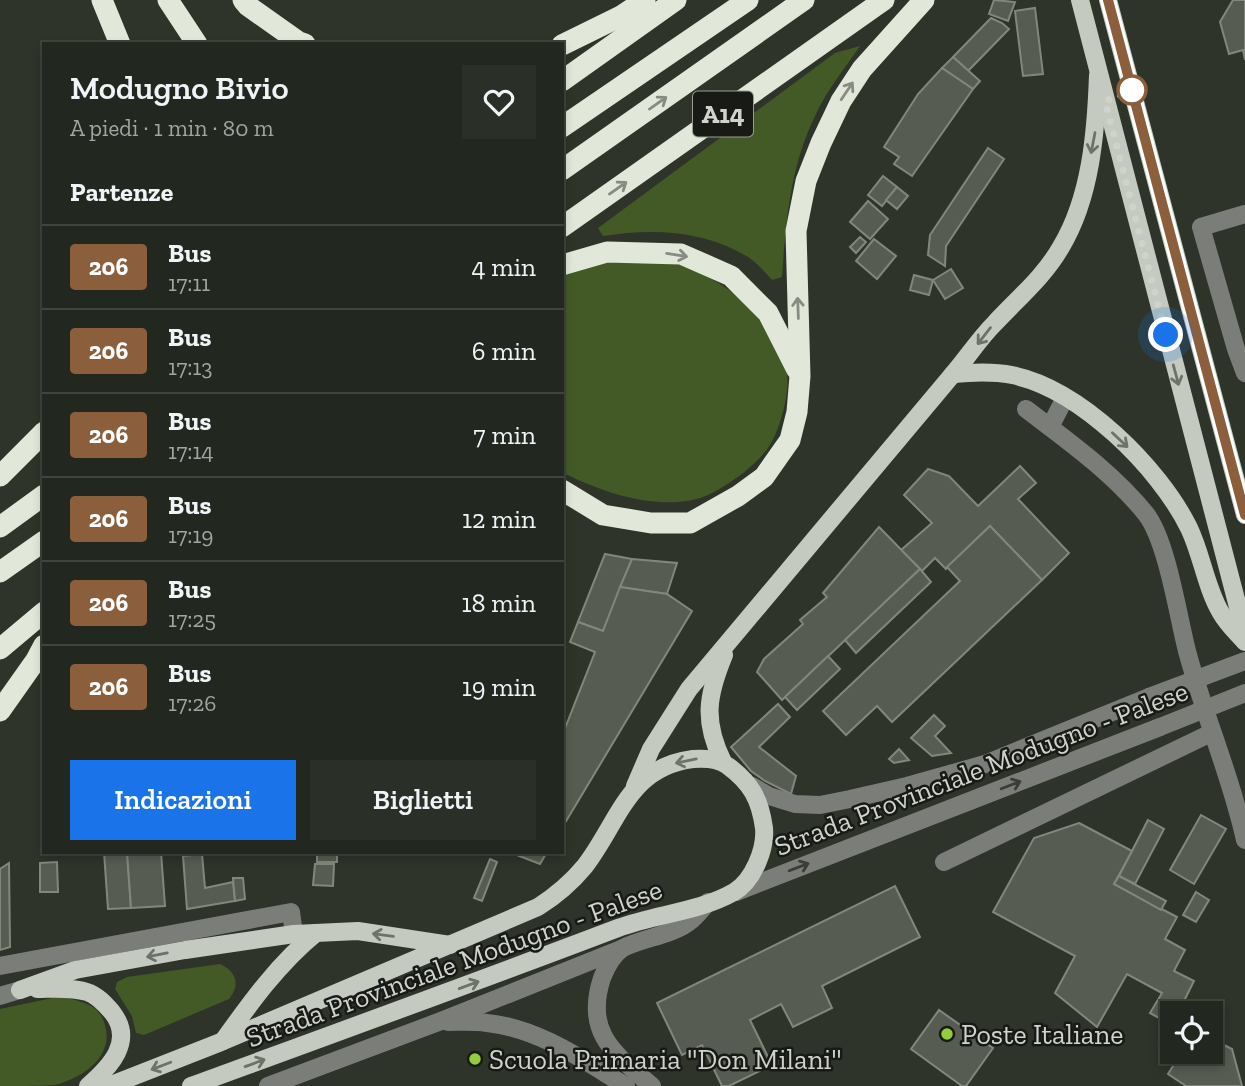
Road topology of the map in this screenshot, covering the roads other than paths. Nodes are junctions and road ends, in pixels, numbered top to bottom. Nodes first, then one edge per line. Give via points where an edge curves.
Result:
1 (102, 0) edge
2 (168, 0) edge
3 (243, 0) edge
4 (645, 0) edge
5 (676, 0) edge
6 (748, 0) edge
7 (804, 0) edge
8 (884, 0) edge
9 (924, 0) edge
10 (1080, 0) edge
11 (1108, 0) edge
12 (119, 42) edge
13 (196, 42) edge
14 (299, 42) edge
15 (564, 45) edge
16 (1098, 75) junction
17 (564, 80) edge
18 (564, 126) edge
19 (564, 169) edge
20 (1245, 214) edge
21 (564, 226) edge
22 (564, 264) edge
23 (1245, 373) edge
24 (953, 374) junction
25 (800, 376) junction
26 (1065, 398) junction
27 (1026, 409) dead end
28 (1050, 427) junction
29 (42, 434) edge
30 (42, 451) edge
31 (0, 476) edge
32 (0, 482) edge
33 (564, 491) edge
34 (42, 496) edge
35 (1245, 515) edge
36 (0, 527) edge
37 (42, 542) edge
38 (0, 572) edge
39 (42, 614) edge
40 (1245, 634) edge
41 (731, 639) junction
42 (1245, 643) edge
43 (0, 649) edge
44 (42, 649) edge
45 (1245, 661) edge
46 (1245, 693) edge
47 (0, 711) edge
48 (1211, 733) junction
49 (723, 762) junction
50 (635, 786) junction
51 (751, 786) junction
52 (1245, 840) edge
53 (944, 862) dead end
54 (736, 892) junction
55 (708, 902) junction
56 (316, 933) junction
57 (294, 934) junction
58 (450, 945) junction
59 (621, 949) junction
60 (0, 966) edge
61 (20, 990) junction
62 (0, 996) edge
63 (441, 1021) junction
64 (221, 1042) junction
65 (88, 1086) edge
66 (109, 1086) edge
67 (191, 1086) edge
68 (268, 1086) edge
69 (626, 1086) edge
70 (652, 1086) edge

1 - 12 highway
2 - 13 highway
3 - 14 highway
4 - 15 highway
5 - 17 highway
6 - 18 highway
19 -> 7 highway, A14
21 -> 8 highway, A14
25 -> 9 highway via 796,231 806,181 841,101 862,69
10 - 16 main road
11 - 35 main road
16 -> 24 main road via 1097,125 1086,180 1062,246
16 -> 40 main road
20 - 23 street via 1201,227
22 -> 25 highway via 607,252 681,254 731,276 768,313
24 - 26 main road via 1014,376
24 - 41 main road
25 - 33 highway via 790,440 764,477 690,523 651,523 603,515
26 - 28 street
26 -> 42 main road via 1111,432 1158,480 1190,531 1221,613
27 - 28 street
28 - 48 street via 1148,516 1163,552
29 - 31 highway
30 - 32 highway
34 - 36 highway
37 - 38 highway
39 - 43 highway
41 - 49 main road via 713,683 708,720
41 - 50 main road via 689,689 651,749
44 - 47 highway
45 - 51 street, Strada Provinciale Modugno - Palese, bridge via 985,764 849,799 795,804
54 -> 46 street, Strada Provinciale Modugno - Palese, bridge
48 - 52 street
48 - 53 street
49 -> 50 main road, Strada Provinciale Modugno - Palese via 684,760
49 - 51 main road, Strada Provinciale Modugno - Palese
50 - 58 main road, Strada Provinciale Modugno - Palese via 586,864 563,891 538,907
51 - 54 main road, Strada Provinciale Modugno - Palese via 764,831 760,856
54 - 55 main road, Strada Provinciale Modugno - Palese
55 - 59 street via 688,923
67 -> 55 main road, Strada Provinciale Modugno - Palese via 622,926
56 - 57 main road
58 -> 56 main road via 358,931
56 - 64 main road via 267,981
57 - 60 street via 291,912
57 -> 61 main road via 75,970
58 - 64 main road, Strada Provinciale Modugno - Palese
59 - 63 street
59 - 70 street via 606,968 596,996 596,1016 602,1036
61 - 62 street
61 - 65 main road via 88,992 116,1017 120,1048 109,1068
63 - 68 street
63 - 69 street via 523,1031
64 -> 66 main road, Strada Provinciale Modugno - Palese

